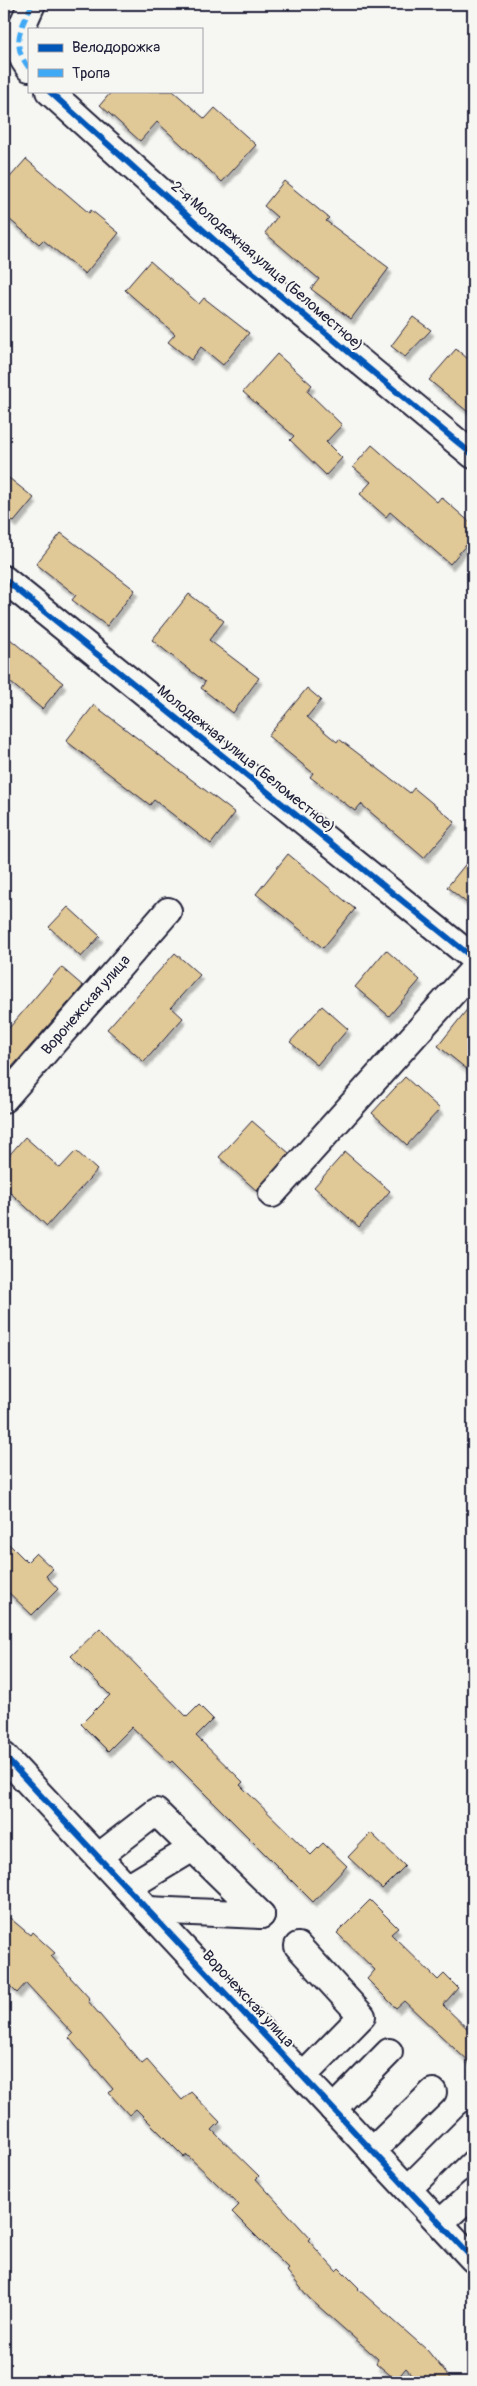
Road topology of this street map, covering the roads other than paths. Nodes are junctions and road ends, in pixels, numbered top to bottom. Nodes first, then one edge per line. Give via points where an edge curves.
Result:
1 (32, 4) edge
2 (28, 67) edge
3 (50, 92) edge
4 (473, 455) edge
5 (4, 579) edge
6 (168, 911) dead end
7 (473, 958) edge
8 (473, 970) edge
9 (4, 1099) edge
10 (272, 1194) dead end
11 (4, 1756) edge
12 (193, 1848) junction
13 (98, 1857) junction
14 (127, 1888) junction
15 (147, 1910) junction
16 (298, 1946) dead end
17 (389, 2052) dead end
18 (302, 2076) junction
19 (433, 2092) dead end
20 (333, 2109) junction
21 (473, 2124) edge
22 (372, 2151) junction
23 (408, 2189) junction
24 (473, 2193) edge
25 (440, 2223) junction
26 (473, 2259) edge

1 - 2 street via 18,44 21,58
3 - 4 street, 2-я Молодежная улица (Беломестное) via 223,248
5 - 7 street, Молодежная улица (Беломестное)
6 - 9 street, Воронежская улица
8 - 10 street
11 - 13 street, Воронежская улица
12 - 13 street via 156,1812
12 - 14 street
12 - 15 street via 261,1915
13 - 14 street, Воронежская улица
14 - 15 street, Воронежская улица
15 - 18 street, Воронежская улица
16 - 18 street via 362,2016
17 - 20 street
18 - 20 street, Воронежская улица
19 - 22 street
20 - 22 street, Воронежская улица
21 - 23 street
22 - 23 street, Воронежская улица
23 - 25 street, Воронежская улица
24 - 25 street
25 - 26 street, Воронежская улица

